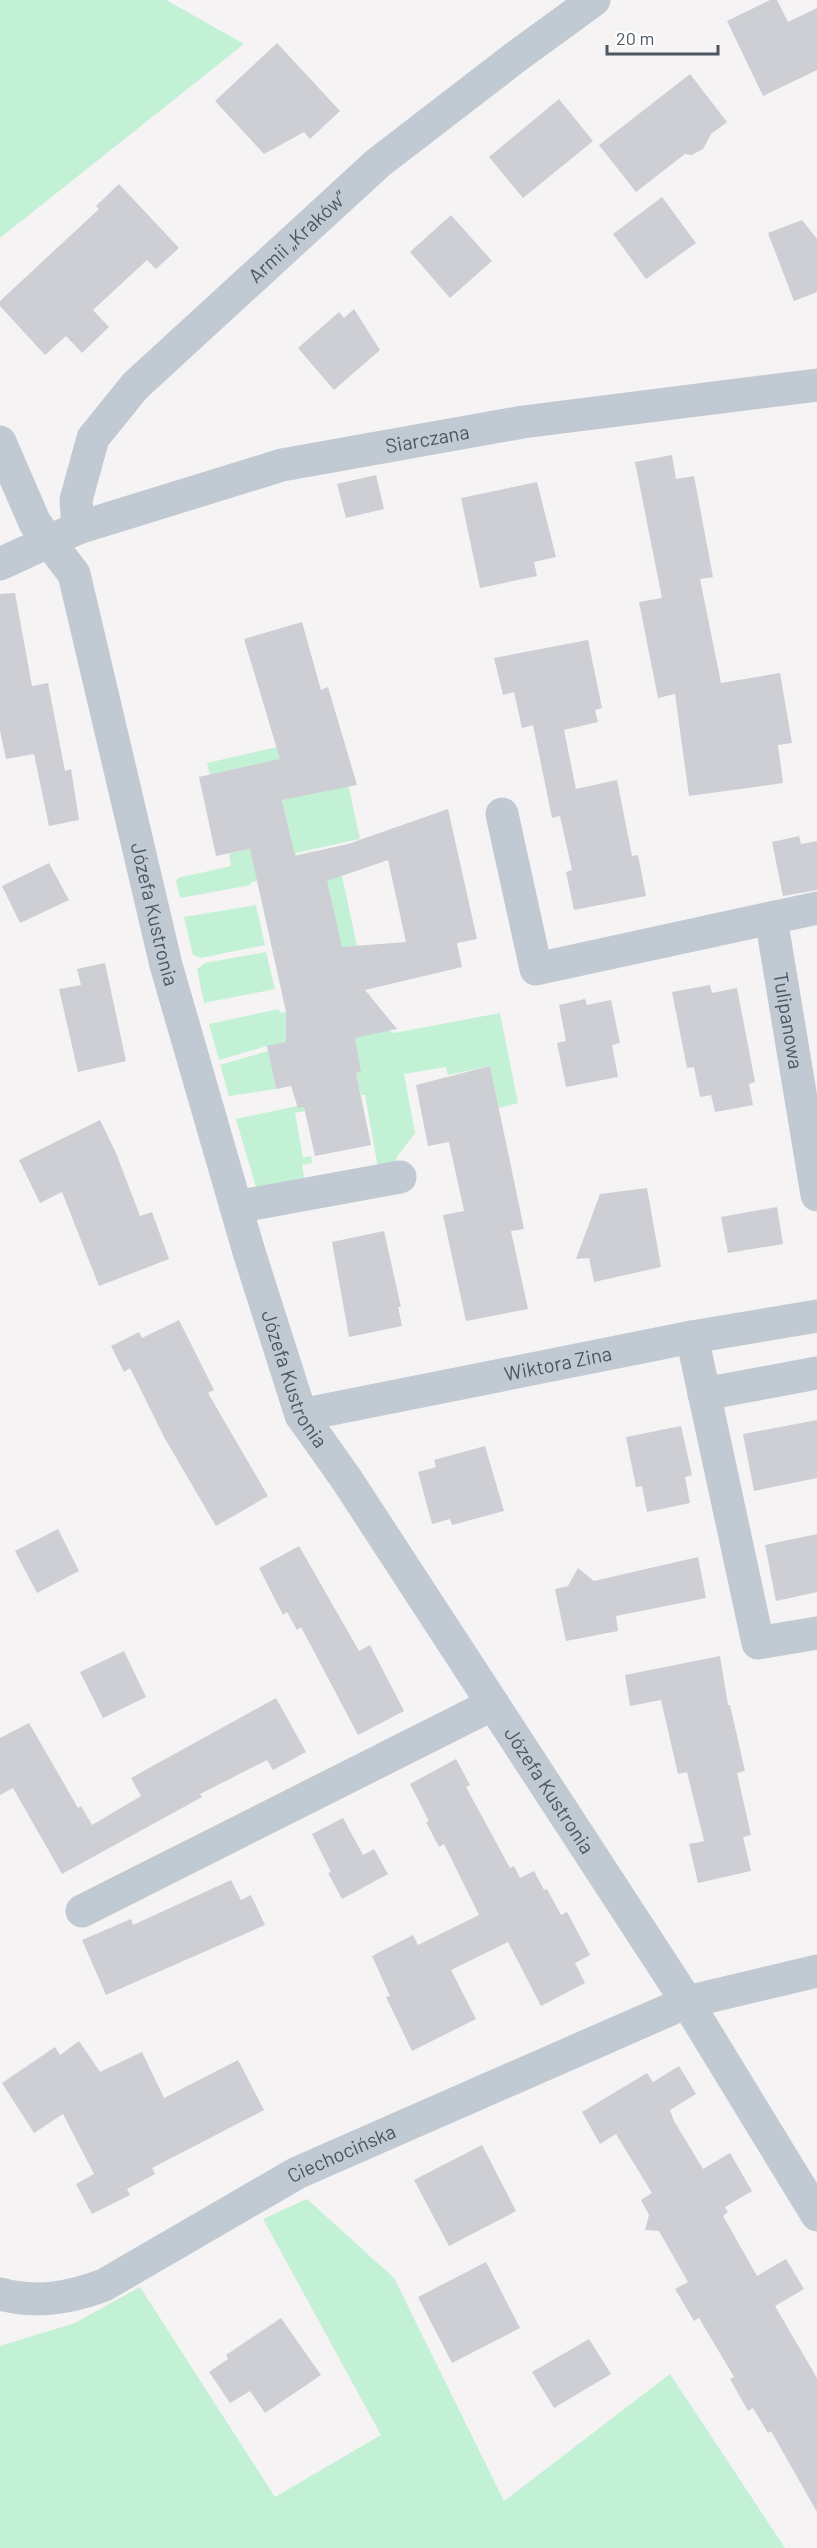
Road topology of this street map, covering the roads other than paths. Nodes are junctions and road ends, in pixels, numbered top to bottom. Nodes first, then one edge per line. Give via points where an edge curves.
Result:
1 (594, 0) edge
2 (817, 385) edge
3 (0, 442) edge
4 (63, 535) junction
5 (0, 564) edge
6 (502, 814) dead end
7 (817, 908) edge
8 (771, 918) junction
9 (400, 1177) dead end
10 (817, 1195) edge
11 (236, 1207) junction
12 (817, 1316) edge
13 (692, 1337) junction
14 (817, 1373) edge
15 (704, 1394) junction
16 (301, 1415) junction
17 (817, 1634) edge
18 (493, 1704) junction
19 (82, 1911) dead end
20 (817, 1971) edge
21 (687, 2002) junction
22 (817, 2215) edge
23 (0, 2294) edge

1 - 4 street, Armii „Kraków” via 378,163 135,386 93,438
2 - 4 street, Siarczana via 523,422 282,465
3 - 4 street, Józefa Kustronia via 35,523
4 - 5 street
4 - 11 street, Józefa Kustronia via 166,965
6 - 8 street via 536,969
7 - 8 street
8 - 10 street, Tulipanowa
9 - 11 street
11 - 16 street, Józefa Kustronia
12 - 13 street, Wiktora Zina
13 - 15 street
13 - 16 street, Wiktora Zina
14 - 15 street
15 - 17 street via 758,1643
16 - 18 street, Józefa Kustronia
18 - 19 street
18 - 21 street, Józefa Kustronia
20 - 21 street, Ciechocińska
21 - 22 street, Józefa Kustronia
21 - 23 street, Ciechocińska via 297,2173 104,2285 50,2300

